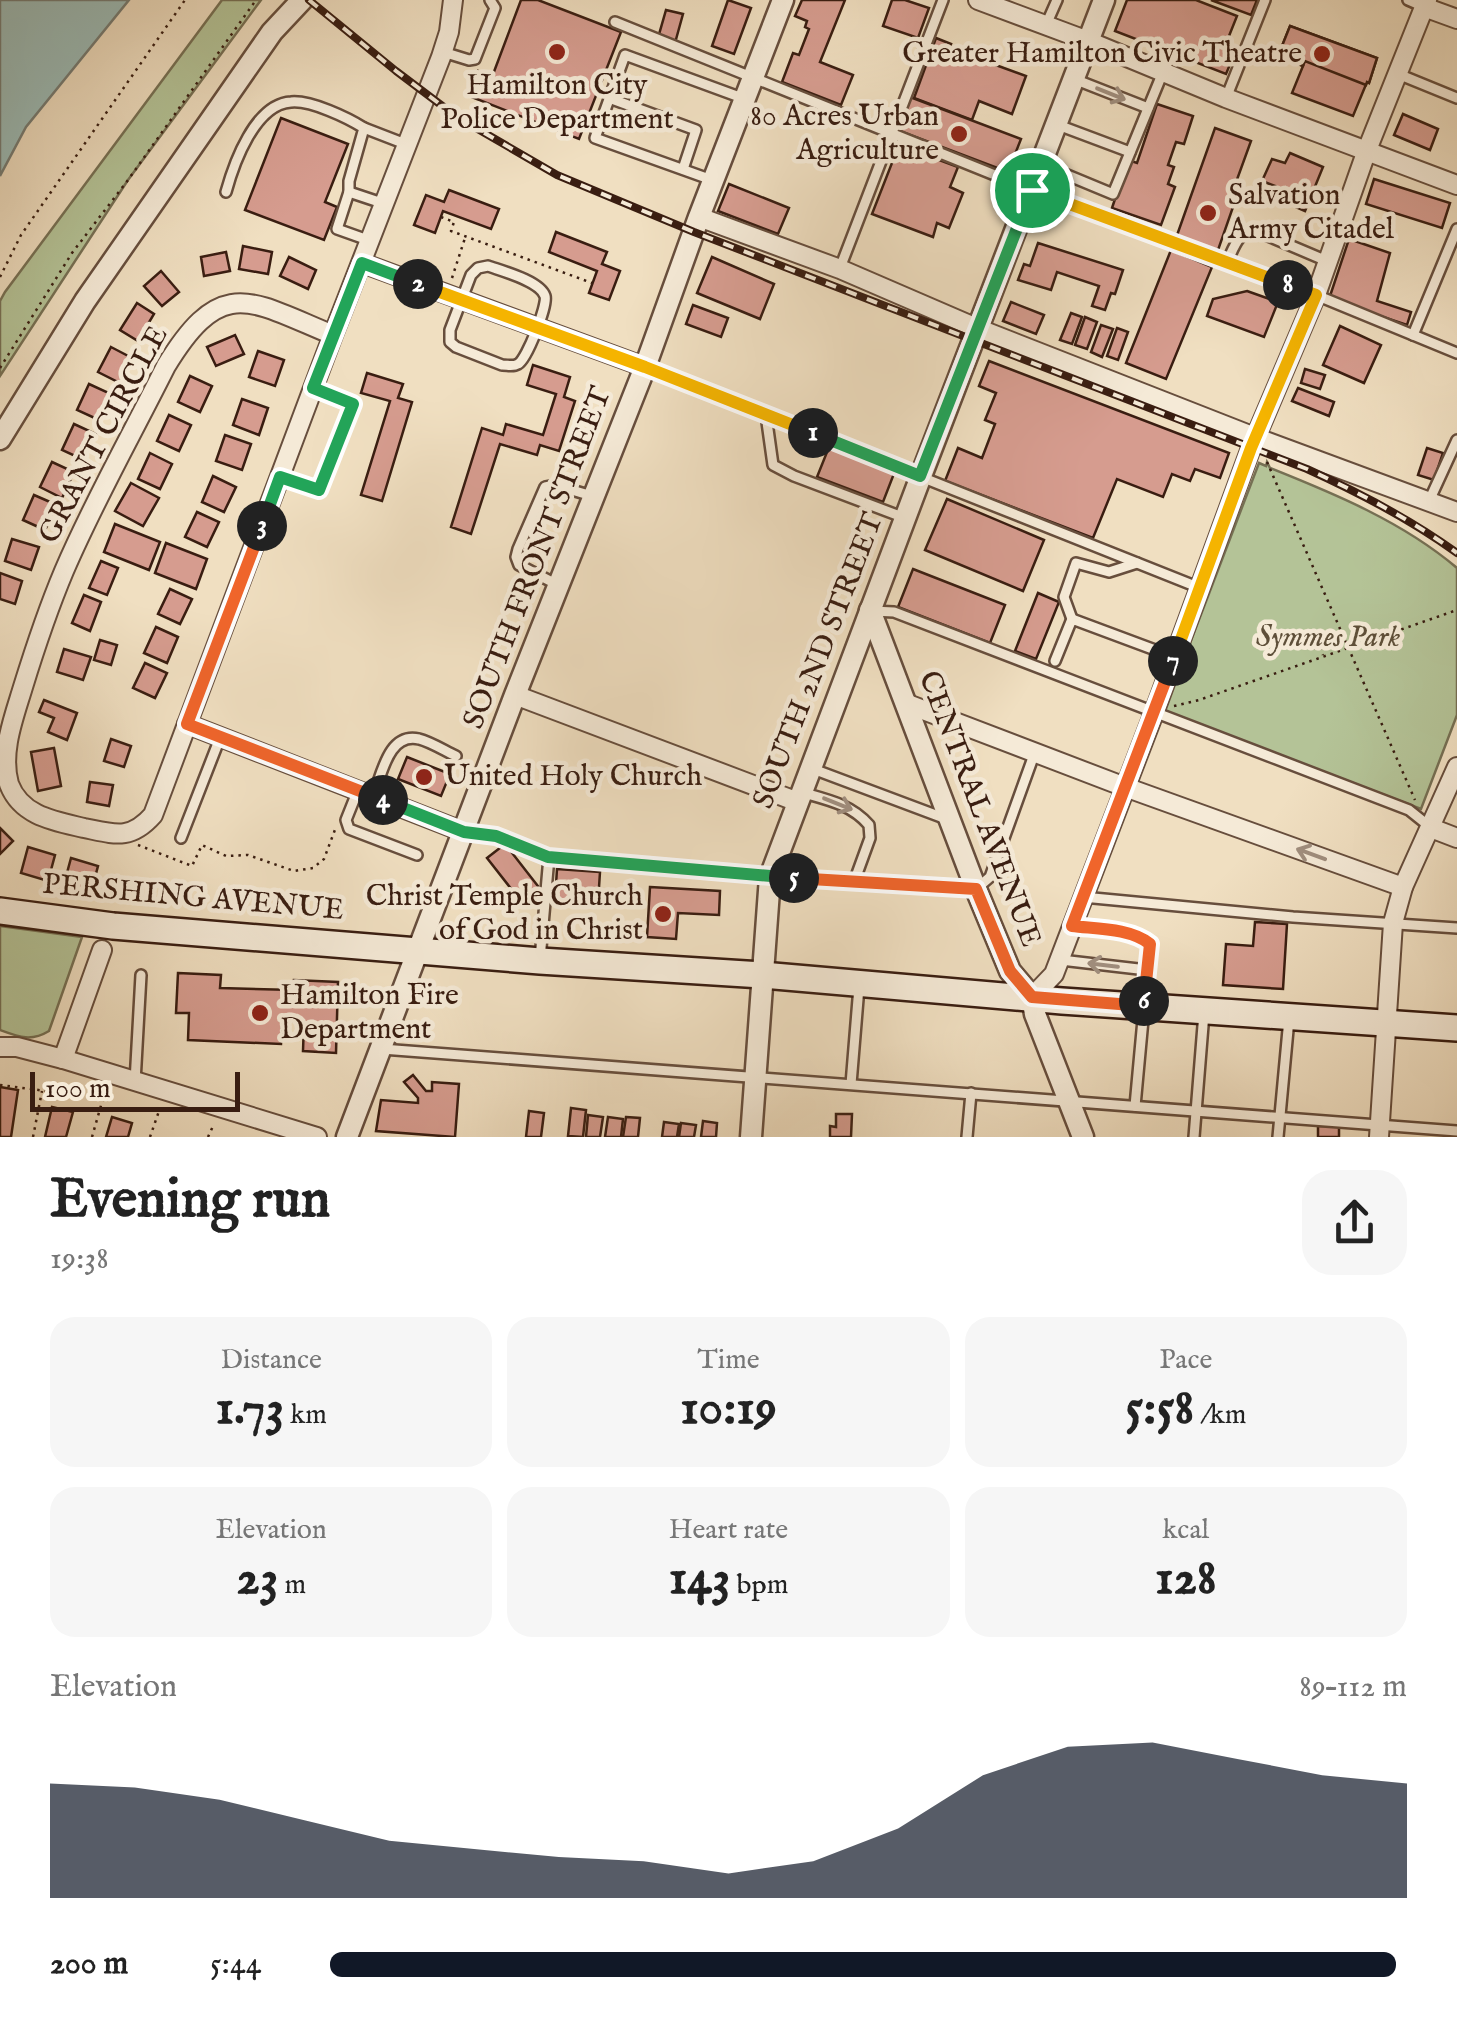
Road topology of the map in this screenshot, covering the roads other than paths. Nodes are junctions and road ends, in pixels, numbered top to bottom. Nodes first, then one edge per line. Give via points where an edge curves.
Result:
1 (302, 0) edge
2 (453, 0) edge
3 (490, 0) edge
4 (783, 0) edge
5 (943, 0) edge
6 (978, 0) edge
7 (1057, 0) edge
8 (1104, 0) edge
9 (1264, 0) edge
10 (1420, 2) edge
11 (1006, 5) edge
12 (1457, 19) edge
13 (615, 22) dead end
14 (1046, 25) junction
15 (1088, 41) junction
16 (443, 52) junction
17 (1163, 72) junction
18 (1398, 74) junction
19 (754, 79) junction
20 (1074, 79) junction
21 (610, 98) junction
22 (1226, 98) junction
23 (1457, 98) edge
24 (746, 100) junction
25 (1148, 108) junction
26 (1057, 124) junction
27 (364, 128) junction
28 (892, 133) junction
29 (408, 144) junction
30 (1368, 150) junction
31 (1130, 152) junction
32 (1042, 165) junction
33 (683, 169) junction
34 (715, 181) junction
35 (1457, 185) edge
36 (1032, 190) junction
37 (226, 192) dead end
38 (349, 192) junction
39 (385, 204) junction
40 (699, 217) junction
41 (1457, 230) edge
42 (371, 241) junction
43 (1228, 262) junction
44 (1328, 262) junction
45 (362, 263) junction
46 (840, 269) junction
47 (455, 291) junction
48 (1316, 295) junction
49 (536, 327) junction
50 (979, 329) junction
51 (1413, 334) junction
52 (333, 335) junction
53 (1457, 353) edge
54 (645, 367) junction
55 (313, 388) junction
56 (766, 415) junction
57 (1257, 438) junction
58 (0, 439) edge
59 (1457, 440) edge
60 (920, 476) junction
61 (280, 477) junction
62 (594, 496) junction
63 (1429, 501) junction
64 (1457, 512) edge
65 (904, 518) junction
66 (1137, 563) junction
67 (558, 586) junction
68 (1200, 588) junction
69 (870, 610) junction
70 (1072, 618) junction
71 (1174, 658) junction
72 (1055, 661) dead end
73 (515, 695) junction
74 (905, 703) junction
75 (1163, 709) junction
76 (187, 724) junction
77 (221, 737) junction
78 (1035, 752) junction
79 (456, 756) dead end
80 (1457, 767) edge
81 (811, 768) junction
82 (1125, 787) junction
83 (365, 793) junction
84 (800, 797) junction
85 (950, 820) junction
86 (1431, 828) junction
87 (464, 832) junction
88 (180, 838) dead end
89 (1457, 838) edge
90 (417, 855) dead end
91 (548, 857) junction
92 (770, 877) junction
93 (854, 882) junction
94 (1403, 887) junction
95 (976, 889) junction
96 (1083, 897) junction
97 (0, 911) edge
98 (1394, 923) junction
99 (1072, 926) junction
100 (1457, 928) edge
101 (102, 950) dead end
102 (417, 950) junction
103 (540, 960) junction
104 (1059, 960) junction
105 (1147, 970) junction
106 (762, 974) junction
107 (142, 975) dead end
108 (859, 983) junction
109 (1032, 997) junction
110 (1144, 1006) junction
111 (1204, 1010) junction
112 (1289, 1016) junction
113 (1386, 1022) junction
114 (1457, 1028) edge
115 (5, 1044) edge
116 (382, 1049) junction
117 (63, 1060) junction
118 (755, 1076) junction
119 (135, 1082) junction
120 (852, 1084) junction
121 (971, 1093) junction
122 (1067, 1100) junction
123 (1135, 1106) junction
124 (1195, 1111) junction
125 (1279, 1118) junction
126 (1457, 1131) edge
127 (1379, 1132) edge
128 (317, 1137) edge
129 (347, 1137) edge
130 (751, 1137) edge
131 (967, 1137) edge
132 (1083, 1137) edge
133 (1194, 1137) edge
134 (1278, 1137) edge

1 - 58 street via 272,32 85,300
2 - 16 street
3 - 16 lane via 495,8 474,59
4 - 19 street, SOUTH FRONT STREET
5 - 28 lane
6 - 11 street
7 - 14 lane
8 - 15 street, SOUTH 2ND STREET
9 - 22 lane
10 - 12 street
10 - 18 street
11 - 14 street
13 - 19 lane
14 - 15 street
15 - 17 street
15 - 20 street, SOUTH 2ND STREET
16 - 29 street
17 - 22 street
17 - 25 lane
18 - 23 lane
18 - 30 street
19 - 24 street, SOUTH FRONT STREET
19 - 28 lane
20 -> 25 lane
20 - 26 street, SOUTH 2ND STREET
21 - 24 lane via 626,55
21 - 33 lane via 696,130
21 - 33 lane via 595,138
22 - 30 street
24 - 34 street, SOUTH FRONT STREET
25 - 31 lane
26 - 31 lane
26 - 32 street, SOUTH 2ND STREET
27 - 29 lane
27 - 37 lane via 310,104 277,106 236,159
27 - 38 lane
28 - 36 lane
28 - 46 lane
29 - 39 street
30 - 35 street
30 - 44 street
31 - 32 lane via 1112,194
32 - 36 street, SOUTH 2ND STREET
33 - 34 lane
34 - 40 street, SOUTH FRONT STREET
36 - 43 lane
36 - 50 street, SOUTH 2ND STREET
38 - 39 lane
38 - 42 lane via 337,229
39 - 42 street
40 - 46 street
40 - 54 street, SOUTH FRONT STREET
41 - 51 lane
42 - 45 street
43 - 44 lane via 1248,231
43 - 48 lane
44 - 48 street
45 - 47 street
45 - 52 street
46 - 50 street
47 - 49 street
47 - 49 lane via 488,266 530,282 545,297
47 - 49 lane via 450,342 456,347 502,365 519,364
48 - 51 lane
48 - 57 street
49 - 54 street
50 - 57 street
50 - 60 street, SOUTH 2ND STREET
51 - 53 lane
52 - 55 street
52 - 76 street, GRANT CIRCLE via 256,303 224,306 195,324 166,366 54,596 6,744 10,786 33,814 118,835 152,815
54 - 56 lane
54 - 62 street, SOUTH FRONT STREET
55 - 61 street
55 - 61 lane via 353,404 319,490
56 - 60 lane
56 - 65 lane via 773,465
57 - 63 street
57 - 68 street
59 - 63 lane
60 - 65 street, SOUTH 2ND STREET
60 - 66 lane
61 - 76 street
62 - 67 street, SOUTH FRONT STREET
62 - 67 lane via 545,487 518,549 520,565
63 - 64 street
65 - 69 street, SOUTH 2ND STREET
66 - 68 lane
66 - 70 lane via 1108,572 1076,563 1064,597
67 - 73 street, SOUTH FRONT STREET
68 - 71 street
69 - 74 street, CENTRAL AVENUE
69 - 75 lane via 894,612
69 - 81 street, SOUTH 2ND STREET
70 - 71 lane
70 - 72 lane
71 - 75 street
73 - 84 street
73 - 87 street, SOUTH FRONT STREET
74 - 78 street
74 - 85 street, CENTRAL AVENUE
75 - 82 street
75 - 86 lane via 1410,810
76 - 77 street
77 - 83 street
77 - 88 lane
78 - 82 street
78 - 95 lane via 990,877
79 - 83 lane via 404,739
80 - 86 street
81 - 84 street, SOUTH 2ND STREET
81 - 85 lane
94 -> 82 street
82 - 96 street
83 - 87 street
83 - 90 lane via 346,820 349,829
84 - 92 street, SOUTH 2ND STREET
84 -> 93 lane via 839,803 869,825
85 - 95 street, CENTRAL AVENUE
86 - 89 street
86 - 94 street
87 - 91 lane via 496,836
87 - 102 street, SOUTH FRONT STREET
91 - 92 lane
91 - 103 lane
92 - 93 lane
92 - 106 street, SOUTH 2ND STREET
93 - 95 lane
94 - 98 street
95 - 109 street, CENTRAL AVENUE via 1010,971
96 - 98 lane
96 - 99 street
97 - 102 main road, PERSHING AVENUE
98 - 100 lane
98 - 113 street
99 - 104 street
99 - 105 lane via 1144,939 1150,944
101 - 117 street
102 - 103 main road, PERSHING AVENUE
102 - 116 street, SOUTH FRONT STREET
103 - 106 main road, PERSHING AVENUE
105 -> 104 lane
104 - 109 street
105 - 110 lane
106 - 108 main road, PERSHING AVENUE
106 - 118 street, SOUTH 2ND STREET
107 - 119 lane
108 - 109 main road, PERSHING AVENUE
108 - 120 lane
109 - 110 main road, PERSHING AVENUE
109 - 122 street, CENTRAL AVENUE
110 - 111 main road, PERSHING AVENUE
110 - 123 lane
111 - 112 main road, PERSHING AVENUE
111 - 124 lane
112 - 113 main road, PERSHING AVENUE
112 - 125 lane
113 - 114 main road, PERSHING AVENUE
113 - 127 street
115 - 117 street
116 - 118 lane
116 - 129 street, SOUTH FRONT STREET
117 - 119 street
118 - 120 lane
118 - 130 street, SOUTH 2ND STREET
119 - 128 street
120 - 121 lane
121 - 122 lane
121 - 131 lane
122 - 123 lane
122 - 132 street, CENTRAL AVENUE
123 - 124 lane
124 - 125 lane
124 - 133 lane
125 - 127 lane
125 - 134 lane
126 - 127 lane

